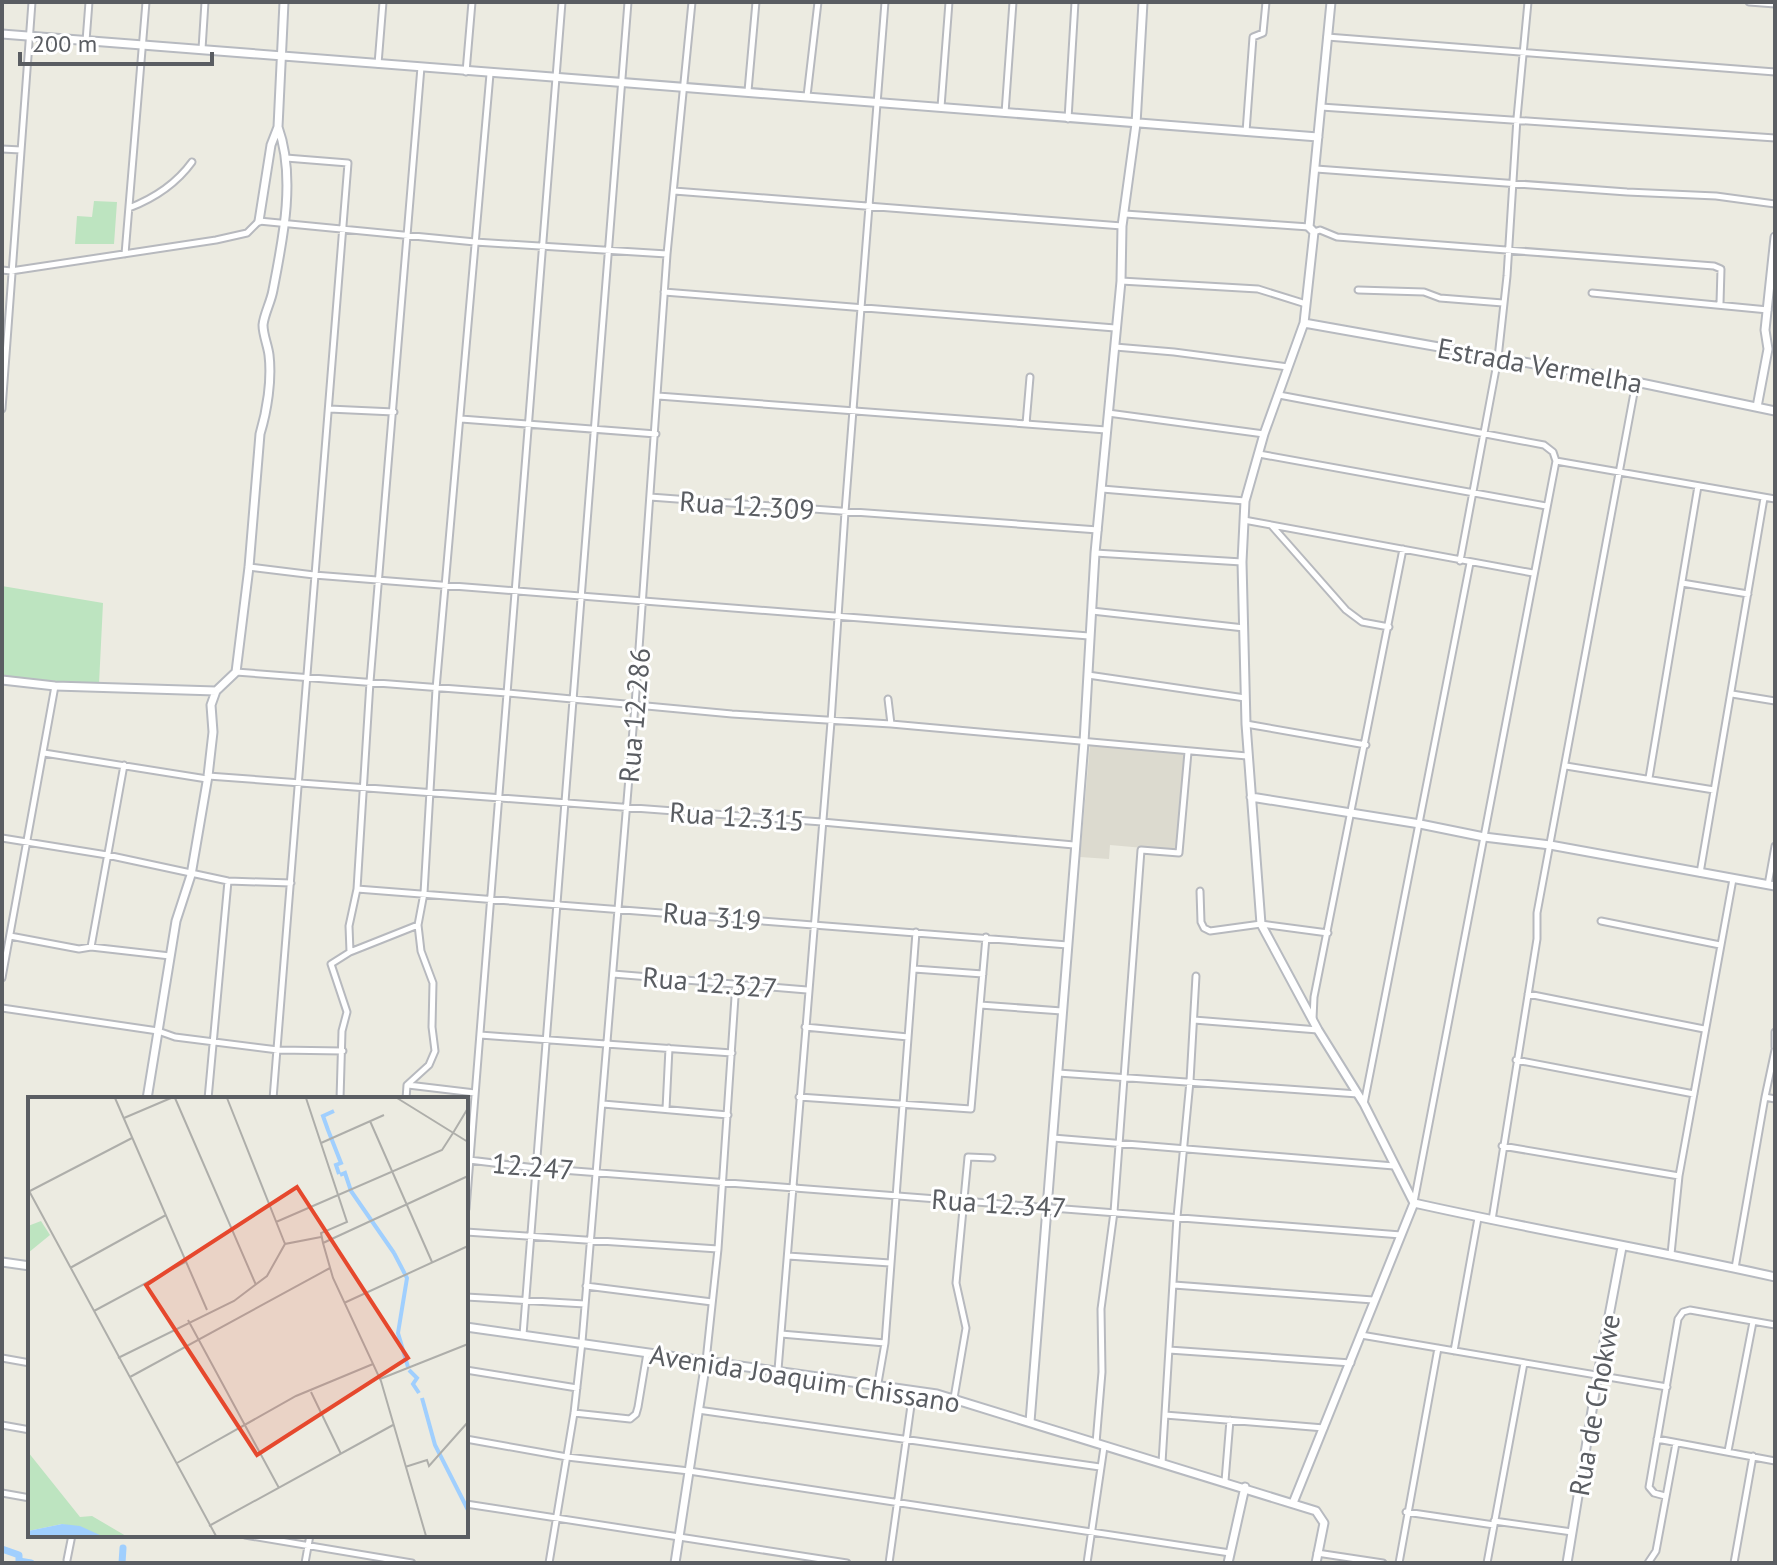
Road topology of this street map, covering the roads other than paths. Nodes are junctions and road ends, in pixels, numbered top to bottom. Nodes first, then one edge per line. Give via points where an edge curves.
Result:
1 (32, 2) edge
2 (89, 2) edge
3 (146, 2) edge
4 (205, 2) edge
5 (284, 2) edge
6 (383, 2) edge
7 (472, 2) edge
8 (562, 2) edge
9 (628, 2) edge
10 (692, 2) edge
11 (756, 2) edge
12 (818, 2) edge
13 (885, 2) edge
14 (949, 2) edge
15 (1013, 2) edge
16 (1075, 2) edge
17 (1143, 2) edge
18 (1266, 2) edge
19 (1331, 2) edge
20 (1528, 2) edge
21 (1749, 2) edge
22 (1775, 4) edge
23 (2, 34) edge
24 (30, 36) junction
25 (1327, 37) junction
26 (86, 42) junction
27 (143, 46) junction
28 (201, 50) junction
29 (1524, 53) junction
30 (280, 56) junction
31 (378, 64) junction
32 (421, 67) junction
33 (466, 72) junction
34 (1775, 72) edge
35 (490, 74) junction
36 (556, 77) junction
37 (622, 82) junction
38 (683, 88) junction
39 (748, 91) junction
40 (807, 96) junction
41 (878, 102) junction
42 (941, 107) junction
43 (1321, 107) junction
44 (1005, 113) junction
45 (1517, 118) junction
46 (1068, 119) junction
47 (1136, 124) junction
48 (278, 127) junction
49 (1246, 132) junction
50 (1318, 137) junction
51 (1775, 138) edge
52 (2, 149) edge
53 (21, 150) junction
54 (286, 158) junction
55 (192, 162) dead end
56 (1316, 169) junction
57 (1513, 184) junction
58 (674, 191) junction
59 (1775, 204) edge
60 (869, 207) junction
61 (129, 208) junction
62 (1125, 214) junction
63 (259, 221) junction
64 (283, 225) junction
65 (1122, 226) junction
66 (343, 230) junction
67 (1312, 230) junction
68 (408, 235) junction
69 (1775, 237) edge
70 (475, 242) junction
71 (543, 245) junction
72 (608, 250) junction
73 (1508, 250) junction
74 (125, 254) junction
75 (667, 254) junction
76 (1773, 261) edge
77 (2, 270) edge
78 (11, 271) junction
79 (1121, 281) junction
80 (1358, 290) dead end
81 (664, 292) junction
82 (1592, 293) dead end
83 (1504, 303) junction
84 (1720, 303) junction
85 (1306, 304) junction
86 (861, 308) junction
87 (1768, 310) junction
88 (1304, 323) junction
89 (1115, 328) junction
90 (1114, 347) junction
91 (4, 350) edge
92 (1498, 358) junction
93 (1289, 367) junction
94 (1030, 377) dead end
95 (1636, 382) junction
96 (1279, 395) junction
97 (658, 396) junction
98 (1757, 407) junction
99 (2, 409) edge
100 (329, 409) junction
101 (853, 409) junction
102 (1775, 411) edge
103 (394, 412) junction
104 (1108, 413) junction
105 (461, 419) junction
106 (1026, 424) junction
107 (529, 426) junction
108 (595, 430) junction
109 (1106, 430) junction
110 (1484, 433) junction
111 (656, 434) junction
112 (1264, 434) junction
113 (1259, 454) junction
114 (1556, 461) junction
115 (1620, 471) junction
116 (1698, 486) junction
117 (1101, 489) junction
118 (1474, 492) junction
119 (650, 497) junction
120 (1764, 498) junction
121 (1775, 499) edge
122 (1245, 501) junction
123 (1546, 506) junction
124 (845, 512) junction
125 (1243, 519) junction
126 (1270, 524) junction
127 (1098, 530) junction
128 (1403, 549) junction
129 (1095, 553) junction
130 (1460, 561) junction
131 (1242, 562) junction
132 (1470, 563) junction
133 (249, 567) junction
134 (1533, 573) junction
135 (314, 575) junction
136 (379, 579) junction
137 (1682, 583) junction
138 (446, 584) junction
139 (516, 589) junction
140 (581, 594) junction
141 (1748, 594) junction
142 (643, 599) junction
143 (1092, 611) junction
144 (838, 615) junction
145 (1389, 627) junction
146 (1244, 628) junction
147 (1089, 636) junction
148 (236, 672) junction
149 (1088, 675) junction
150 (307, 679) junction
151 (2, 680) edge
152 (370, 682) junction
153 (55, 686) junction
154 (436, 689) junction
155 (216, 691) junction
156 (507, 693) junction
157 (1732, 694) junction
158 (1246, 698) junction
159 (573, 699) junction
160 (888, 699) dead end
161 (1775, 701) edge
162 (635, 705) junction
163 (831, 722) junction
164 (891, 724) junction
165 (1246, 724) junction
166 (1084, 742) junction
167 (1366, 745) junction
168 (1188, 752) junction
169 (44, 753) junction
170 (1247, 756) junction
171 (124, 765) junction
172 (1566, 766) junction
173 (207, 778) junction
174 (1649, 778) junction
175 (300, 784) junction
176 (364, 787) junction
177 (1714, 790) junction
178 (431, 792) junction
179 (1251, 797) junction
180 (498, 798) junction
181 (564, 803) junction
182 (626, 808) junction
183 (1352, 814) junction
184 (822, 822) junction
185 (1420, 824) junction
186 (1484, 837) junction
187 (2, 838) edge
188 (28, 842) junction
189 (1074, 845) junction
190 (1550, 845) junction
191 (1775, 846) edge
192 (107, 855) junction
193 (1700, 873) junction
194 (191, 875) junction
195 (1733, 879) junction
196 (228, 881) junction
197 (291, 883) junction
198 (1772, 886) edge
199 (357, 889) junction
200 (1200, 891) dead end
201 (424, 893) junction
202 (491, 898) junction
203 (556, 904) junction
204 (617, 908) junction
205 (1601, 921) dead end
206 (813, 924) junction
207 (1261, 924) junction
208 (418, 925) junction
209 (916, 932) junction
210 (1328, 933) junction
211 (10, 936) junction
212 (986, 937) junction
213 (1068, 945) junction
214 (1720, 945) junction
215 (91, 947) junction
216 (5, 948) edge
217 (350, 952) junction
218 (171, 956) junction
219 (914, 969) junction
220 (613, 974) junction
221 (983, 974) junction
222 (1196, 976) dead end
223 (2, 978) edge
224 (736, 982) junction
225 (807, 990) junction
226 (1528, 994) junction
227 (980, 1005) junction
228 (2, 1008) edge
229 (1062, 1011) junction
230 (1194, 1020) junction
231 (1313, 1020) junction
232 (805, 1027) junction
233 (1704, 1029) junction
234 (1318, 1030) junction
235 (158, 1031) junction
236 (1775, 1032) edge
237 (480, 1035) junction
238 (908, 1037) junction
239 (546, 1039) junction
240 (213, 1042) junction
241 (608, 1046) junction
242 (669, 1048) junction
243 (1775, 1048) edge
244 (278, 1050) junction
245 (343, 1051) junction
246 (732, 1053) junction
247 (1516, 1060) junction
248 (1057, 1073) junction
249 (1125, 1078) junction
250 (1190, 1081) junction
251 (407, 1085) junction
252 (475, 1093) junction
253 (1358, 1094) junction
254 (1694, 1094) junction
255 (147, 1097) edge
256 (208, 1097) edge
257 (273, 1097) edge
258 (340, 1097) edge
259 (406, 1097) edge
260 (799, 1097) junction
261 (1765, 1097) junction
262 (1775, 1099) edge
263 (603, 1104) junction
264 (1364, 1104) junction
265 (901, 1106) junction
266 (666, 1109) junction
267 (728, 1115) junction
268 (1053, 1138) junction
269 (1119, 1144) junction
270 (1502, 1146) junction
271 (1183, 1147) junction
272 (992, 1158) dead end
273 (469, 1160) junction
274 (1396, 1166) junction
275 (536, 1168) junction
276 (596, 1171) junction
277 (468, 1176) edge
278 (1679, 1176) junction
279 (722, 1180) junction
280 (792, 1187) junction
281 (896, 1196) junction
282 (965, 1202) junction
283 (1414, 1203) junction
284 (1046, 1206) junction
285 (1114, 1212) junction
286 (1177, 1217) junction
287 (1478, 1218) junction
288 (1492, 1221) junction
289 (468, 1232) edge
290 (1402, 1235) junction
291 (530, 1236) junction
292 (591, 1239) junction
293 (1622, 1247) junction
294 (718, 1249) junction
295 (1671, 1254) junction
296 (788, 1256) junction
297 (2, 1262) edge
298 (890, 1263) junction
299 (28, 1266) edge
300 (1735, 1268) junction
301 (1775, 1277) edge
302 (1174, 1285) junction
303 (586, 1286) junction
304 (468, 1297) edge
305 (525, 1300) junction
306 (1373, 1300) junction
307 (712, 1302) junction
308 (585, 1304) junction
309 (1753, 1322) junction
310 (1775, 1325) edge
311 (468, 1327) edge
312 (781, 1334) junction
313 (523, 1335) junction
314 (1360, 1335) junction
315 (582, 1342) junction
316 (885, 1343) junction
317 (1438, 1348) junction
318 (1169, 1350) junction
319 (1454, 1351) junction
320 (647, 1353) junction
321 (2, 1358) edge
322 (706, 1361) junction
323 (28, 1363) edge
324 (1351, 1363) junction
325 (1524, 1363) junction
326 (468, 1370) edge
327 (778, 1370) junction
328 (1598, 1374) junction
329 (878, 1383) junction
330 (1667, 1387) junction
331 (577, 1388) junction
332 (913, 1390) junction
333 (954, 1398) junction
334 (698, 1410) junction
335 (574, 1413) junction
336 (1165, 1415) junction
337 (1230, 1420) junction
338 (1030, 1422) junction
339 (2, 1425) edge
340 (1324, 1428) junction
341 (28, 1430) edge
342 (906, 1437) junction
343 (468, 1439) edge
344 (1657, 1439) junction
345 (1676, 1443) junction
346 (1100, 1445) junction
347 (1728, 1451) junction
348 (1753, 1456) junction
349 (567, 1457) junction
350 (1775, 1461) edge
351 (1162, 1464) junction
352 (1100, 1467) junction
353 (689, 1471) junction
354 (1225, 1481) junction
355 (1245, 1487) junction
356 (2, 1493) edge
357 (1665, 1496) junction
358 (28, 1498) edge
359 (897, 1503) junction
360 (1293, 1503) junction
361 (468, 1504) edge
362 (1406, 1512) junction
363 (555, 1520) junction
364 (1494, 1523) junction
365 (1093, 1532) junction
366 (1572, 1532) junction
367 (72, 1537) edge
368 (256, 1537) edge
369 (310, 1537) edge
370 (679, 1537) junction
371 (308, 1546) junction
372 (1230, 1553) junction
373 (1317, 1553) junction
374 (67, 1560) dead end
375 (305, 1563) edge
376 (412, 1563) edge
377 (549, 1563) edge
378 (675, 1563) edge
379 (847, 1563) edge
380 (889, 1563) edge
381 (1087, 1563) edge
382 (1228, 1563) edge
383 (1316, 1563) edge
384 (1383, 1563) edge
385 (1399, 1563) edge
386 (1487, 1563) edge
387 (1567, 1563) edge
388 (1648, 1563) edge
389 (1734, 1563) edge

1 - 24 street
2 - 26 street
3 - 27 street
4 - 28 street
5 - 30 street
6 - 31 street
7 - 33 street
8 - 36 street
9 - 37 street
10 - 38 street, Rua 12.286
11 - 39 street
12 - 40 street
13 - 41 street
14 - 42 street
15 - 44 street
16 - 46 street
17 - 47 street
18 - 49 street via 1263,33 1253,37
19 - 25 street
20 - 29 street
21 - 22 street
23 - 24 street
24 - 26 street
24 - 53 street
25 - 29 street
25 - 43 street
26 - 27 street
27 - 28 street
27 - 61 street
28 - 30 street
29 - 34 street
29 - 45 street
30 - 31 street
30 - 48 street
31 - 32 street
32 - 33 street
32 - 68 street
33 - 35 street
35 - 36 street
35 - 70 street
36 - 37 street
36 - 71 street
37 - 38 street
37 - 72 street
38 - 39 street
38 - 58 street, Rua 12.286
39 - 40 street
40 - 41 street
41 - 42 street
41 - 60 street
42 - 44 street
43 - 45 street
43 - 50 street
44 - 46 street
45 - 51 street
45 - 57 street
46 - 47 street
47 - 49 street
47 - 62 street
48 - 54 street
48 - 63 street
49 - 50 street
50 - 56 street
52 - 53 street
53 - 78 street
54 - 64 street
54 - 66 street via 348,163
55 - 61 street via 162,192
56 - 57 street
56 - 67 street
57 - 59 street
57 - 73 street
58 - 60 street
58 - 75 street, Rua 12.286
60 - 65 street
60 - 86 street
61 - 74 street
62 - 65 street
62 - 67 street via 1278,223
63 - 64 street
63 - 74 street via 247,233
64 - 66 street
64 - 133 street via 263,326 270,358
65 - 79 street
66 - 68 street
66 - 100 street
67 - 73 street via 1337,237
67 - 85 street
68 - 70 street
68 - 103 street
69 - 76 street
70 - 71 street
70 - 105 street
71 - 72 street
71 - 107 street
72 - 75 street
72 - 108 street
73 - 83 street
73 - 84 street via 1714,266 1723,276
74 - 78 street
75 - 81 street, Rua 12.286
76 - 87 street
77 - 78 street
78 - 91 street
79 - 85 street via 1258,289
79 - 89 street
80 - 83 street
81 - 86 street
81 - 97 street, Rua 12.286
82 - 84 street
83 - 92 street
84 - 87 street
85 - 88 street
86 - 89 street
86 - 101 street
87 - 98 street via 1768,349
88 - 92 street, Estrada Vermelha
88 - 93 street
89 - 90 street
90 - 93 street
90 - 104 street
91 - 99 street
92 - 95 street, Estrada Vermelha
92 - 110 street
93 - 96 street
94 - 106 street
95 - 98 street, Estrada Vermelha
95 - 115 street
96 - 110 street
96 - 112 street
97 - 101 street
97 - 111 street, Rua 12.286
98 - 102 street, Estrada Vermelha
100 - 103 street
100 - 135 street
101 - 106 street
101 - 124 street
103 - 136 street
104 - 109 street
104 - 112 street
105 - 107 street
105 - 138 street
106 - 109 street
107 - 108 street
107 - 139 street
108 - 111 street
108 - 140 street
109 - 117 street
110 - 114 street via 1544,445
110 - 118 street
111 - 119 street, Rua 12.286
112 - 113 street
113 - 118 street
113 - 122 street
114 - 115 street
114 - 123 street
115 - 116 street
115 - 172 street
116 - 120 street
116 - 137 street
117 - 122 street
117 - 127 street
118 - 123 street
118 - 130 street
119 - 124 street, Rua 12.309
119 - 142 street, Rua 12.286
120 - 121 street
120 - 141 street
122 - 125 street
123 - 134 street
124 - 127 street, Rua 12.309
124 - 144 street
125 - 126 street
125 - 131 street
126 - 128 street
126 - 145 street via 1346,610 1362,622
127 - 129 street
128 - 130 street
128 - 145 street
129 - 131 street
129 - 143 street
130 - 132 street
131 - 146 street
132 - 134 street
132 - 185 street
133 - 135 street
133 - 148 street
134 - 186 street
135 - 136 street
135 - 150 street
136 - 138 street
136 - 152 street
137 - 141 street
137 - 174 street
138 - 139 street
138 - 154 street
139 - 140 street
139 - 156 street
140 - 142 street
140 - 159 street
141 - 157 street
142 - 144 street
142 - 162 street, Rua 12.286
143 - 146 street
143 - 147 street
144 - 147 street
144 - 163 street
145 - 167 street
146 - 158 street
147 - 149 street
148 - 150 street
148 - 155 street
149 - 158 street
149 - 166 street
150 - 152 street
150 - 175 street
151 - 153 street
152 - 154 street
152 - 176 street
153 - 155 street
153 - 169 street
154 - 156 street
154 - 178 street
155 - 173 street
156 - 159 street
156 - 180 street
157 - 161 street
157 - 177 street
158 - 165 street
159 - 162 street
159 - 181 street
160 - 164 street
162 - 163 street
162 - 182 street, Rua 12.286
163 - 164 street
163 - 184 street
164 - 166 street
165 - 167 street
165 - 170 street
166 - 168 street
166 - 189 street
167 - 183 street
168 - 170 street
168 - 249 street via 1179,853 1141,850
169 - 171 street, Rua 12.315
169 - 188 street
170 - 179 street
171 - 173 street, Rua 12.315
171 - 192 street
172 - 174 street
172 - 190 street
173 - 175 street, Rua 12.315
173 - 194 street
174 - 177 street
175 - 176 street, Rua 12.315
175 - 197 street
176 - 178 street, Rua 12.315
176 - 199 street
177 - 193 street
178 - 180 street, Rua 12.315
178 - 201 street
179 - 183 street
179 - 207 street
180 - 181 street, Rua 12.315
180 - 202 street
181 - 182 street, Rua 12.315
181 - 203 street
182 - 184 street, Rua 12.315
182 - 204 street, Rua 12.286
183 - 185 street
183 - 210 street
184 - 189 street, Rua 12.315
184 - 206 street
185 - 186 street
185 - 264 street
186 - 190 street
186 - 283 street
187 - 188 street
188 - 192 street
188 - 211 street
189 - 213 street
190 - 193 street
190 - 226 street
191 - 198 street
192 - 194 street
192 - 215 street
193 - 195 street
194 - 196 street
194 - 218 street
195 - 198 street
195 - 214 street
196 - 197 street
196 - 240 street
197 - 244 street
199 - 201 street, Rua 319
199 - 217 street
200 - 207 street via 1204,928
201 - 202 street, Rua 319
201 - 208 street
202 - 203 street, Rua 319
202 - 237 street
203 - 204 street, Rua 319
203 - 239 street
204 - 206 street, Rua 319
204 - 220 street, Rua 12.286
205 - 214 street
206 - 209 street, Rua 319
206 - 225 street
207 - 210 street
207 - 231 street
208 - 217 street
208 - 251 street via 433,983 435,1051 429,1065
209 - 212 street, Rua 319
209 - 219 street
210 - 231 street
211 - 215 street
211 - 216 street
212 - 213 street, Rua 319
212 - 221 street
213 - 229 street
214 - 233 street
215 - 218 street
216 - 223 street
217 - 245 street via 331,964 346,1002
218 - 235 street
219 - 221 street
219 - 238 street
220 - 224 street, Rua 12.327
220 - 241 street, Rua 12.286
221 - 227 street
222 - 230 street
224 - 225 street, Rua 12.327
224 - 246 street
225 - 232 street
226 - 233 street
226 - 247 street
227 - 229 street
227 - 265 street via 971,1109
228 - 235 street
229 - 248 street
230 - 234 street
230 - 250 street
231 - 234 street
232 - 238 street
232 - 260 street
233 - 254 street
234 - 253 street
235 - 240 street
235 - 255 street
236 - 243 street
237 - 239 street
237 - 252 street
238 - 265 street
239 - 241 street
239 - 275 street
240 - 244 street
240 - 256 street
241 - 242 street
241 - 263 street, Rua 12.286
242 - 246 street
242 - 266 street
243 - 261 street
244 - 245 street
244 - 257 street
245 - 258 street
246 - 267 street
247 - 254 street
247 - 270 street
248 - 249 street
248 - 268 street
249 - 250 street
249 - 269 street
250 - 253 street
250 - 271 street
251 - 252 street
251 - 259 street
252 - 273 street
253 - 264 street
254 - 278 street
260 - 265 street
260 - 280 street
261 - 262 street
261 - 300 street
263 - 266 street
263 - 276 street, Rua 12.286
264 - 274 street
265 - 281 street
266 - 267 street
267 - 279 street
268 - 269 street
268 - 284 street
269 - 271 street
269 - 285 street
270 - 278 street
270 - 288 street
271 - 274 street
271 - 286 street
272 - 282 street via 968,1157
273 - 275 street, 12.247
273 - 277 street
274 - 283 street
275 - 276 street, 12.247
275 - 291 street
276 - 279 street, Rua 12.347
276 - 292 street, Rua 12.286
278 - 295 street
279 - 280 street, Rua 12.347
279 - 294 street
280 - 281 street, Rua 12.347
280 - 296 street
281 - 282 street, Rua 12.347
281 - 298 street
282 - 284 street, Rua 12.347
282 - 333 street via 956,1283 966,1328
283 - 287 street
283 - 290 street
284 - 285 street, Rua 12.347
284 - 338 street
285 - 286 street, Rua 12.347
285 - 346 street via 1101,1309
286 - 290 street, Rua 12.347
286 - 302 street
287 - 288 street
287 - 319 street
288 - 293 street
289 - 291 street
290 - 306 street
291 - 292 street
291 - 305 street
292 - 294 street
292 - 303 street, Rua 12.286
293 - 295 street
293 - 328 street, Rua de Chokwe
294 - 307 street
295 - 300 street
296 - 298 street
296 - 312 street
297 - 299 street
298 - 316 street
300 - 301 street
302 - 306 street
302 - 318 street
303 - 307 street
303 - 308 street, Rua 12.286
304 - 305 street
305 - 308 street
305 - 313 street
306 - 314 street
307 - 322 street
308 - 315 street, Rua 12.286
309 - 310 street
309 - 330 street via 1683,1312
309 - 347 street
311 - 313 street, Avenida Joaquim Chissano
312 - 316 street
312 - 327 street
313 - 315 street, Avenida Joaquim Chissano
314 - 317 street
314 - 324 street
315 - 320 street, Avenida Joaquim Chissano
315 - 331 street, Rua 12.286
316 - 329 street
317 - 319 street
317 - 362 street
318 - 324 street
318 - 336 street
319 - 325 street
320 - 322 street, Avenida Joaquim Chissano
320 - 335 street via 636,1414 625,1420
321 - 323 street
322 - 327 street, Avenida Joaquim Chissano
322 - 334 street
324 - 340 street
325 - 328 street
325 - 364 street
326 - 331 street
327 - 329 street, Avenida Joaquim Chissano
328 - 330 street
328 - 366 street, Rua de Chokwe
329 - 332 street, Avenida Joaquim Chissano
330 - 344 street
331 - 335 street, Rua 12.286
332 - 333 street, Avenida Joaquim Chissano
332 - 342 street
333 - 338 street, Avenida Joaquim Chissano
334 - 342 street
334 - 353 street
335 - 349 street, Rua 12.286
336 - 337 street
336 - 351 street
337 - 340 street
337 - 354 street
338 - 346 street, Avenida Joaquim Chissano
339 - 341 street
340 - 360 street
342 - 352 street
342 - 359 street
343 - 349 street
344 - 345 street
344 - 357 street via 1649,1487
345 - 347 street
345 - 357 street
346 - 351 street, Avenida Joaquim Chissano
346 - 352 street
347 - 348 street
348 - 350 street
348 - 389 street
349 - 353 street
349 - 363 street, Rua 12.286
351 - 354 street, Avenida Joaquim Chissano
352 - 365 street
353 - 359 street
353 - 370 street
354 - 355 street, Avenida Joaquim Chissano
355 - 360 street, Avenida Joaquim Chissano
355 - 372 street
356 - 358 street
357 - 388 street via 1656,1551
359 - 365 street
359 - 380 street
360 - 373 street, Avenida Joaquim Chissano via 1320,1515 1324,1523
361 - 363 street
362 - 364 street
362 - 385 street
363 - 370 street
363 - 377 street, Rua 12.286
364 - 366 street
364 - 386 street
365 - 372 street
365 - 381 street
366 - 387 street, Rua de Chokwe
367 - 374 street
368 - 371 street
369 - 371 street
370 - 378 street
370 - 379 street
371 - 375 street
371 - 376 street
372 - 382 street
373 - 383 street
373 - 384 street

